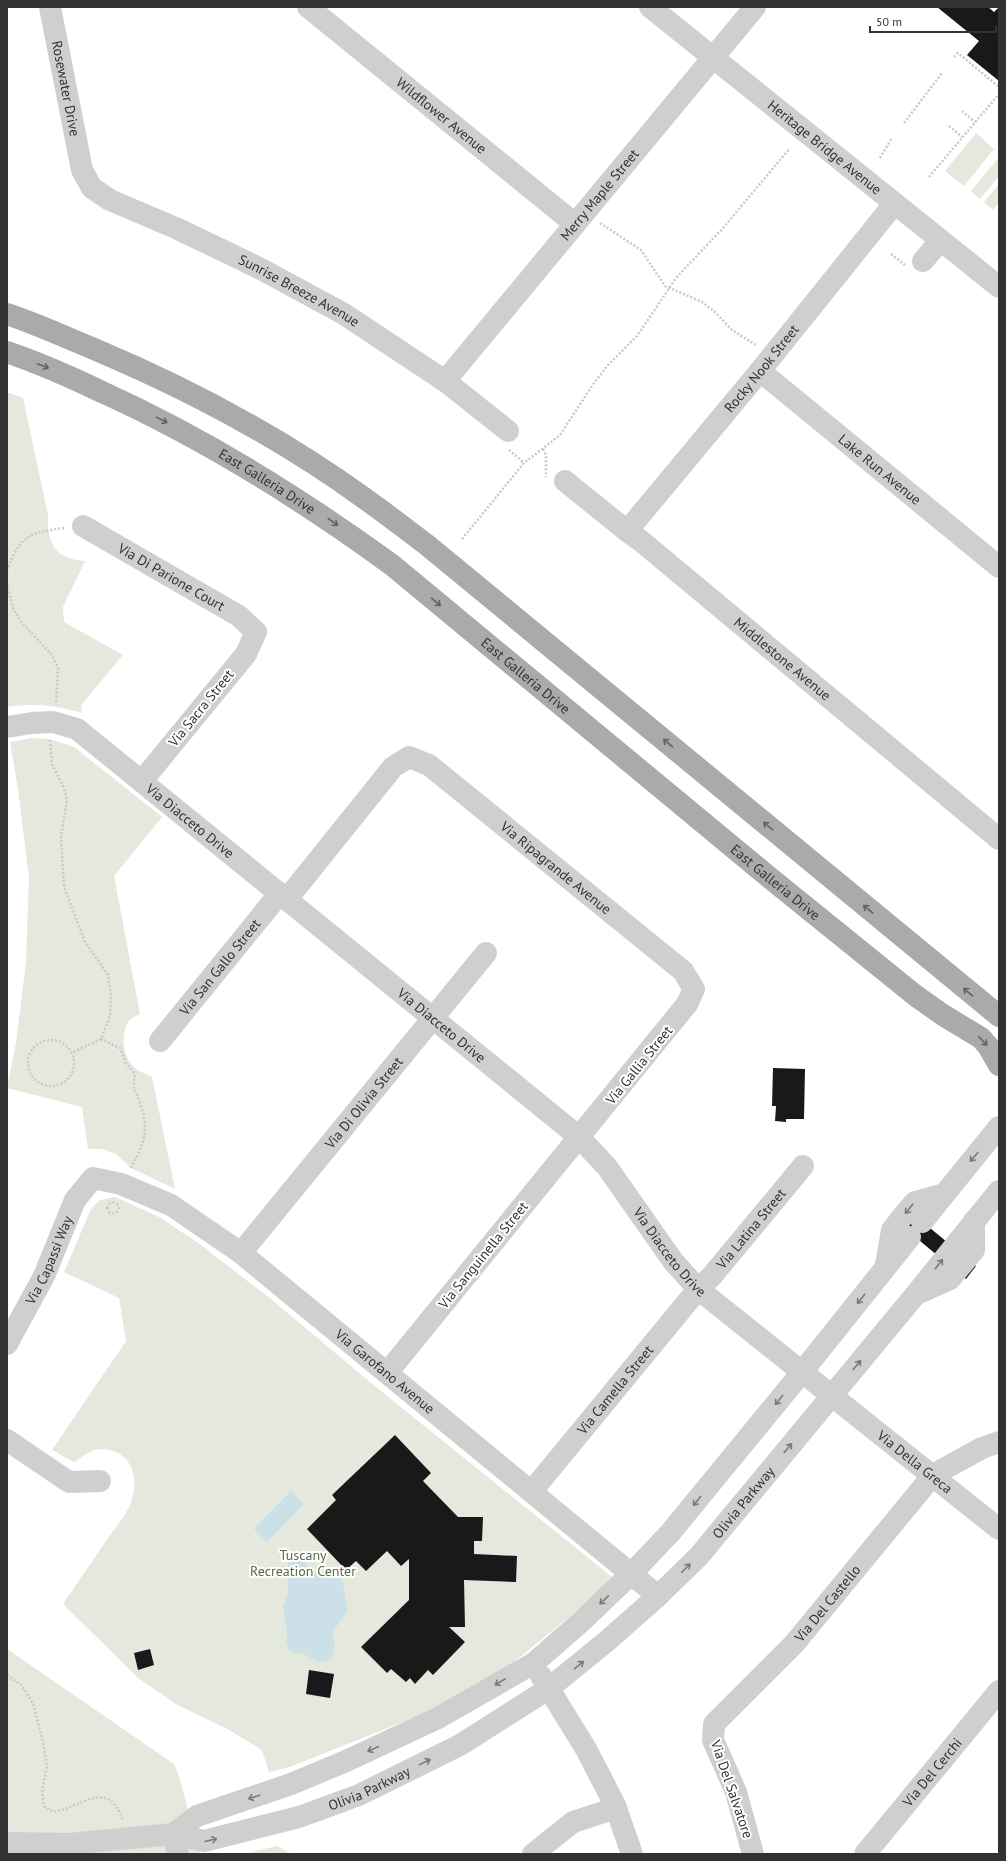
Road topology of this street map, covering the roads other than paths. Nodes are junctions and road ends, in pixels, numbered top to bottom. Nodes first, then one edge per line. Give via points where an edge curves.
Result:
1 (50, 7) edge
2 (308, 7) edge
3 (650, 7) edge
4 (755, 7) edge
5 (712, 58) junction
6 (82, 170) joint
7 (894, 204) junction
8 (575, 224) junction
9 (940, 241) junction
10 (923, 261) dead end
11 (999, 287) edge
12 (7, 314) edge
13 (7, 352) edge
14 (760, 371) junction
15 (444, 381) junction
16 (506, 439) road end
17 (557, 482) road end
18 (83, 526) road end
19 (627, 531) junction
20 (999, 567) edge
21 (256, 632) joint
22 (7, 727) edge
23 (409, 757) joint
24 (142, 781) junction
25 (999, 839) edge
26 (283, 896) junction
27 (486, 953) dead end
28 (694, 989) joint
29 (999, 1016) edge
30 (434, 1017) junction
31 (160, 1041) dead end
32 (999, 1065) edge
33 (999, 1127) edge
34 (579, 1137) junction
35 (803, 1166) dead end
36 (93, 1178) joint
37 (999, 1191) edge
38 (944, 1194) junction
39 (241, 1253) junction
40 (886, 1268) junction
41 (698, 1289) junction
42 (7, 1344) edge
43 (802, 1372) junction
44 (387, 1373) junction
45 (832, 1395) junction
46 (7, 1440) edge
47 (999, 1442) edge
48 (933, 1475) junction
49 (100, 1481) dead end
50 (532, 1491) junction
51 (999, 1529) edge
52 (632, 1573) junction
53 (658, 1596) junction
54 (534, 1663) junction
55 (548, 1689) junction
56 (999, 1691) edge
57 (714, 1724) joint
58 (616, 1808) junction
59 (7, 1843) edge
60 (176, 1844) edge
61 (533, 1854) edge
62 (632, 1854) edge
63 (753, 1854) edge
64 (865, 1854) edge

1 - 6 street, Rosewater Drive
2 - 8 street, Wildflower Avenue
3 - 5 street, Heritage Bridge Avenue
4 - 5 street, Merry Maple Street
5 - 7 street, Heritage Bridge Avenue
5 - 8 street, Merry Maple Street
6 - 15 street, Sunrise Breeze Avenue via 92,188 110,200 259,268 338,310
7 - 9 street, Heritage Bridge Avenue
7 - 14 street, Rocky Nook Street
8 - 15 street, Merry Maple Street
9 - 10 street
9 - 11 street, Heritage Bridge Avenue
29 -> 12 main road via 427,545 364,497 263,432 191,393 118,359
13 -> 32 main road, East Galleria Drive via 64,374 163,421 242,464 330,520 392,566 916,996 981,1038
14 - 19 street, Rocky Nook Street
14 - 20 street, Lake Run Avenue
15 - 16 street, Sunrise Breeze Avenue
17 - 19 street, Middlestone Avenue
18 - 21 street, Via Di Parione Court via 239,616
19 - 25 street, Middlestone Avenue
21 - 24 street, Via Sacra Street via 246,654
22 - 24 street, Via Diacceto Drive via 32,722 53,722 77,729
23 - 26 street, Via San Gallo Street via 393,766
23 - 28 street, Via Ripagrande Avenue via 429,765 683,971
24 - 26 street, Via Diacceto Drive
26 - 30 street, Via Diacceto Drive
26 - 31 street, Via San Gallo Street
27 - 30 street, Via Di Olivia Street
28 - 34 street, Via Gallia Street via 687,1004
30 - 34 street, Via Diacceto Drive
30 - 39 street, Via Di Olivia Street
33 -> 38 street
34 - 41 street, Via Diacceto Drive via 607,1167 673,1261
34 - 44 street, Via Sanguinella Street
35 - 41 street, Via Latina Street via 711,1277
36 - 39 street, Via Garofano Avenue via 121,1184 170,1205
36 - 42 street, Via Capassi Way via 75,1200 44,1276
45 -> 37 street, Olivia Parkway via 916,1294 950,1279 962,1265 974,1250 974,1221
38 - 40 street
38 -> 40 street via 915,1202 892,1230
39 - 44 street, Via Garofano Avenue
40 -> 43 street
41 - 43 street, Via Diacceto Drive
41 - 50 street, Via Camella Street
43 - 45 street, Via Diacceto Drive
43 -> 52 street via 670,1533
44 - 50 street, Via Garofano Avenue
45 - 48 street, Via Della Greca
53 -> 45 street, Olivia Parkway via 699,1556
46 - 49 street via 70,1482
47 - 48 street via 982,1448
48 - 51 street, Via Della Greca
48 - 57 street, Via Del Castello via 794,1644
50 - 52 street, Via Garofano Avenue
52 - 53 street, Via Garofano Avenue
52 -> 54 street
55 -> 53 street, Olivia Parkway
54 - 55 street
54 -> 60 street via 438,1718 344,1762 291,1784 197,1816
55 - 58 street via 586,1748
60 -> 55 street, Olivia Parkway via 204,1841 299,1816 359,1795 460,1745
56 - 64 street, Via Del Cerchi
57 - 63 street, Via Del Salvatore via 713,1740 736,1792
58 - 61 street via 573,1822
58 - 62 street
59 - 60 street, Olivia Parkway via 69,1844 130,1839

